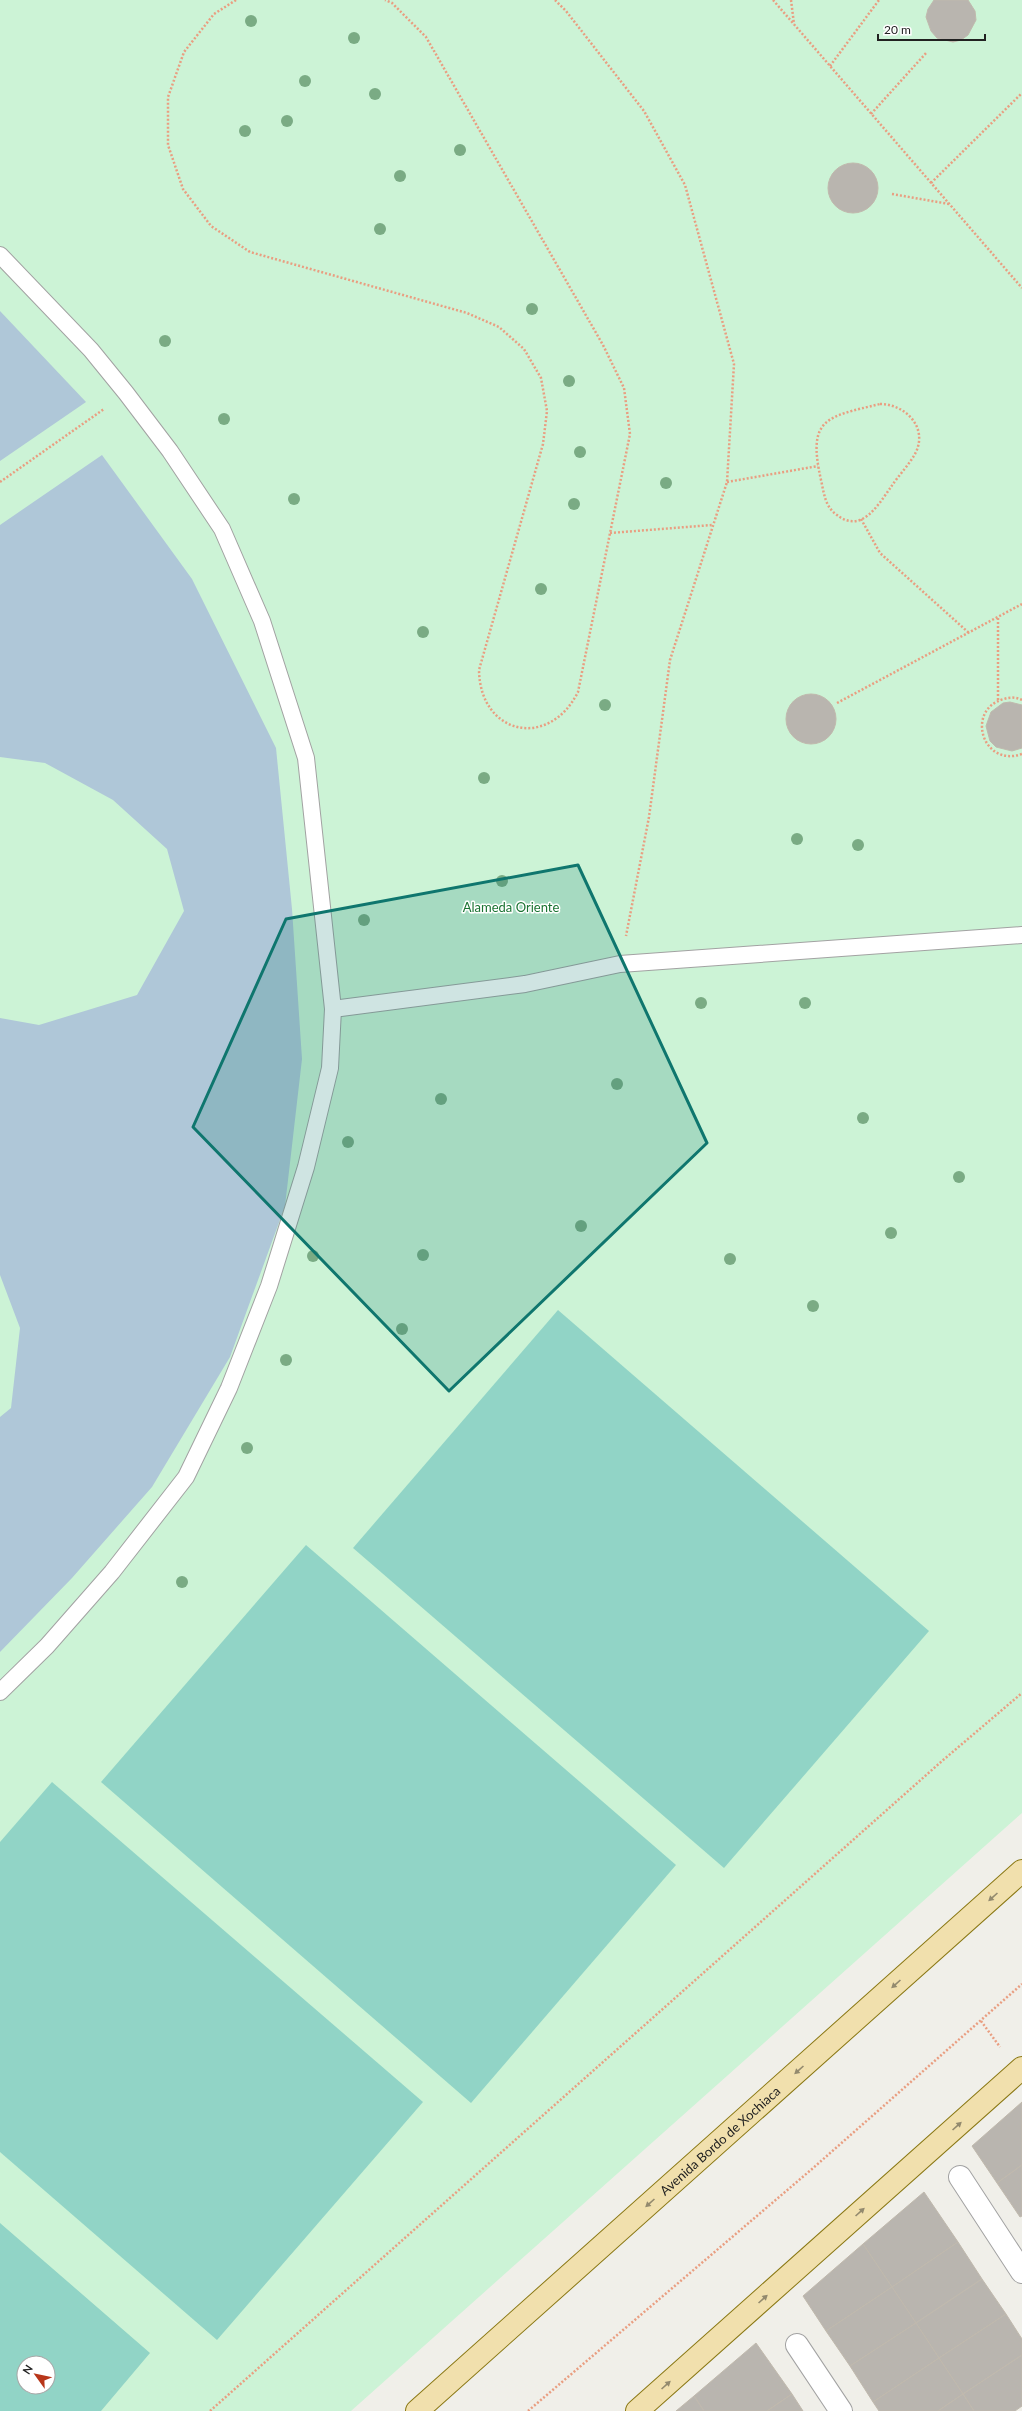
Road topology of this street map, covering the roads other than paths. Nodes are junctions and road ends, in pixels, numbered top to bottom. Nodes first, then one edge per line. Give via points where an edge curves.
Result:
1 (0, 255) edge
2 (1022, 935) edge
3 (333, 1009) junction
4 (0, 1692) edge
5 (1022, 1871) edge
6 (1022, 2068) edge
7 (960, 2177) dead end
8 (1022, 2272) edge
9 (797, 2345) dead end
10 (417, 2411) edge
11 (637, 2411) edge
12 (841, 2411) edge

1 - 3 lane via 85,344 126,393 170,451 222,529 262,621 306,758
2 - 3 lane via 620,964 525,984
3 - 4 lane via 330,1068 306,1167 276,1264 229,1388 186,1477 112,1572 47,1646
5 -> 10 main road, Avenida Bordo de Xochiaca
11 -> 6 main road
7 - 8 street
9 - 12 street

